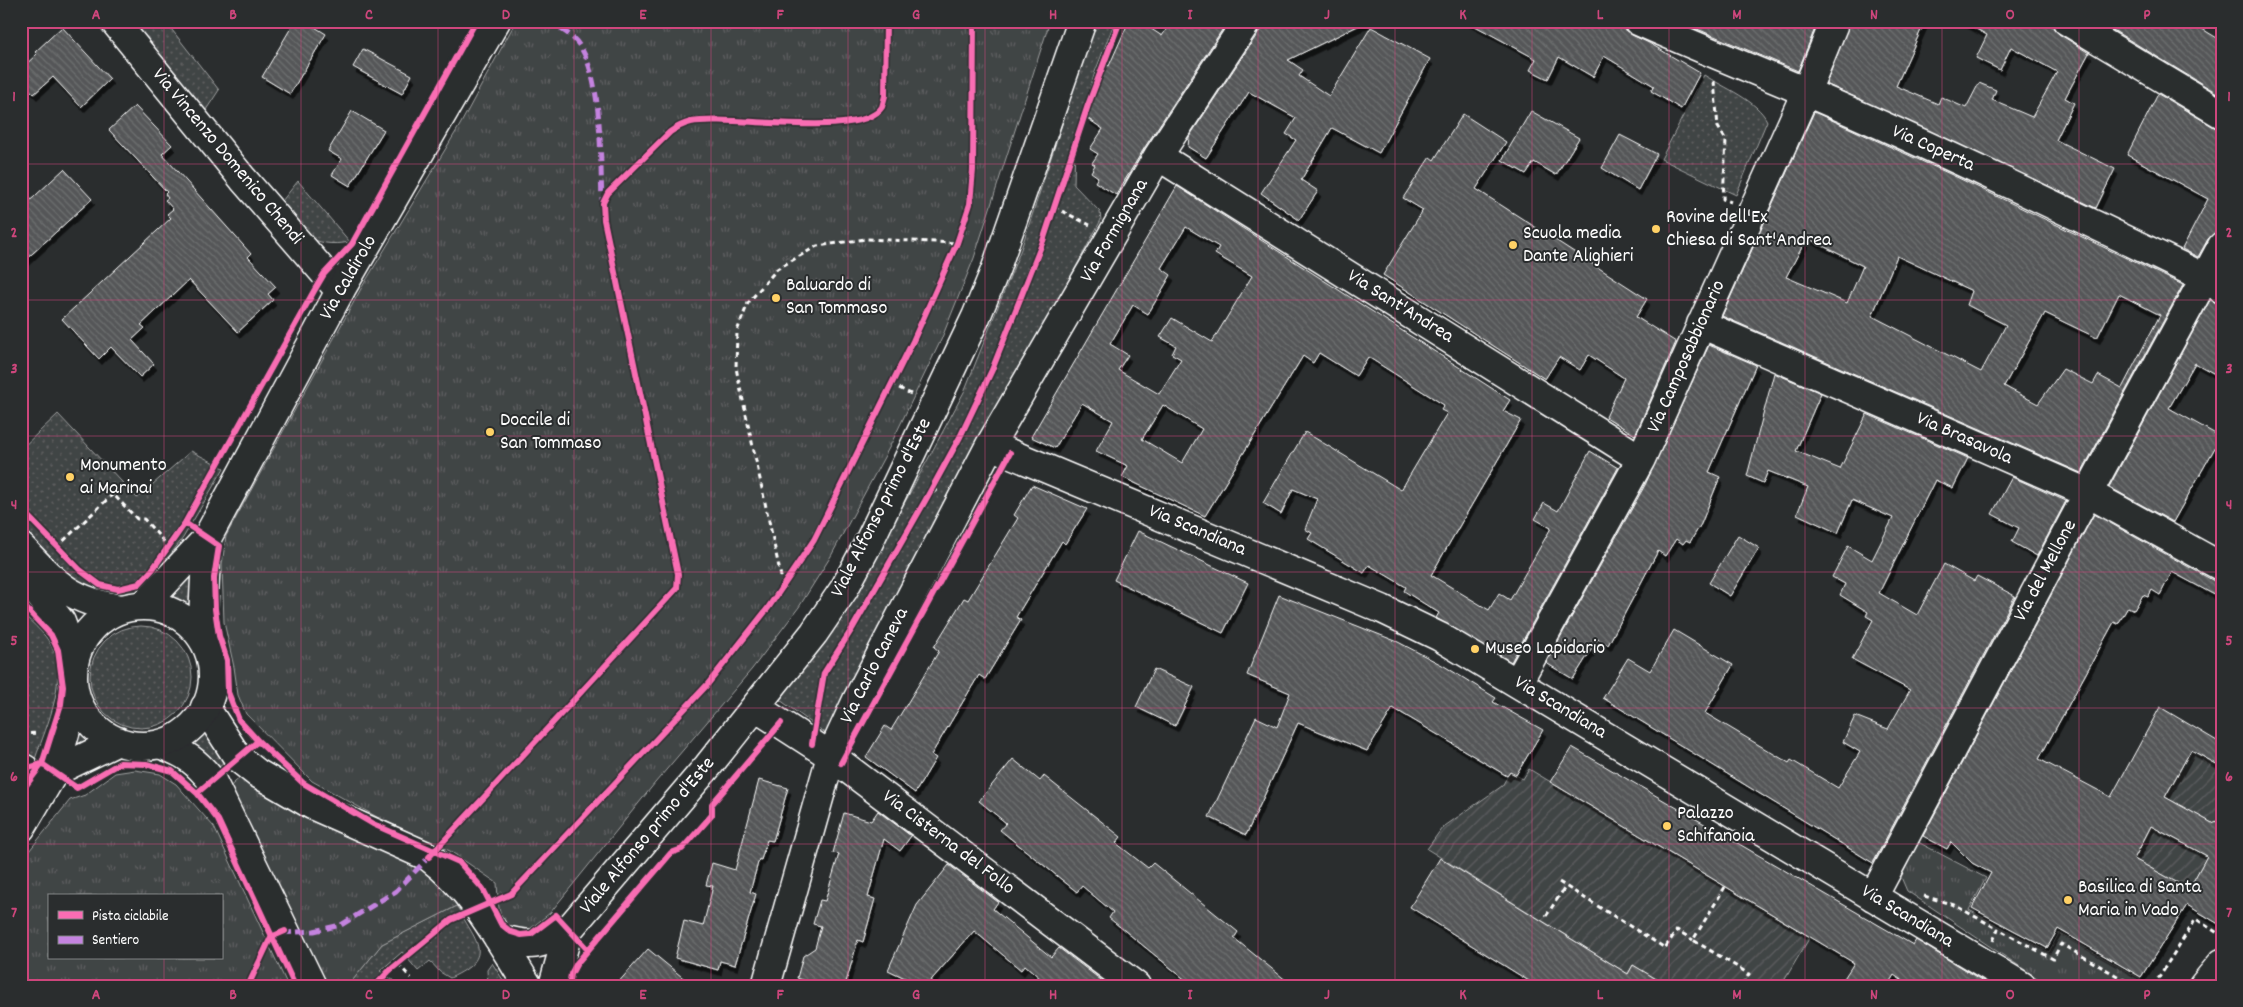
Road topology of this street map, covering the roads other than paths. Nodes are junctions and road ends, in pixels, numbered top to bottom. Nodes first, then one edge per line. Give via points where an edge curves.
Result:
1 (114, 21) edge
2 (496, 21) edge
3 (1082, 21) edge
4 (1247, 21) edge
5 (1638, 21) edge
6 (1835, 21) edge
7 (2067, 21) edge
8 (1806, 92) junction
9 (2222, 114) edge
10 (1158, 156) junction
11 (2222, 246) edge
12 (2213, 283) edge
13 (340, 291) junction
14 (1701, 324) junction
15 (990, 445) junction
16 (1641, 459) junction
17 (2088, 493) junction
18 (207, 538) junction
19 (22, 557) edge
20 (2222, 566) edge
21 (133, 606) junction
22 (202, 638) junction
23 (73, 669) junction
24 (1518, 682) junction
25 (75, 698) junction
26 (756, 707) junction
27 (205, 708) junction
28 (118, 741) junction
29 (162, 746) junction
30 (831, 756) junction
31 (54, 772) junction
32 (21, 828) edge
33 (1873, 897) junction
34 (569, 930) junction
35 (498, 938) junction
36 (312, 986) edge
37 (528, 986) edge
38 (553, 986) edge
39 (766, 986) edge
40 (1136, 986) edge
41 (2022, 986) edge

1 - 13 street, Via Vincenzo Domenico Chendi
2 - 13 street, Via Caldirolo
3 - 26 street, Viale Alfonso primo d'Este via 996,268 976,318 910,457 844,589
4 - 10 street, Via Formignana
5 - 8 street, Via Coperta
6 - 8 street, Via Camposabbionario
7 - 9 street
8 - 12 street, Via Coperta via 2007,183
8 - 14 street, Via Camposabbionario
10 - 15 street, Via Formignana
10 - 16 street, Via Sant'Andrea
11 - 12 street, Via del Mellone
12 - 17 street, Via del Mellone
13 - 18 street, Via Caldirolo
14 - 16 street, Via Camposabbionario
14 - 17 street, Via Brasavola
15 - 24 street, Via Scandiana via 1382,609 1461,648
15 - 30 street, Via Carlo Caneva via 856,700
16 - 24 street, Via Camposabbionario
17 - 20 street, Via Brasavola
17 - 33 street, Via del Mellone
18 - 21 street, Via Caldirolo
18 - 22 street, Via Caldirolo
19 - 21 street via 72,595 95,605
19 - 23 street via 61,622
21 - 22 street, Via Caldirolo via 160,606 187,621
21 - 23 street, Via Caldirolo via 103,617 89,630
22 - 27 street, Via Caldirolo via 212,669 212,684
23 - 25 street, Via Caldirolo
24 - 33 street, Via Scandiana
25 - 28 street, Via Caldirolo via 91,724
25 - 31 street, Via Caldirolo
26 - 30 street, Via Cisterna del Follo
26 - 34 street, Viale Alfonso primo d'Este
27 - 29 street, Via Caldirolo via 198,722 187,732
27 - 35 street via 238,758 257,773 312,805 429,857 446,870 465,890
28 - 29 street, Via Caldirolo via 139,746
28 - 31 street
29 - 36 street via 183,753 212,780
30 - 39 street, Via Carlo Caneva
30 - 40 street, Via Cisterna del Follo
31 - 32 street, Via Caldirolo
33 - 41 street, Via Scandiana
34 - 35 street via 536,945
34 - 38 street
35 - 37 street

